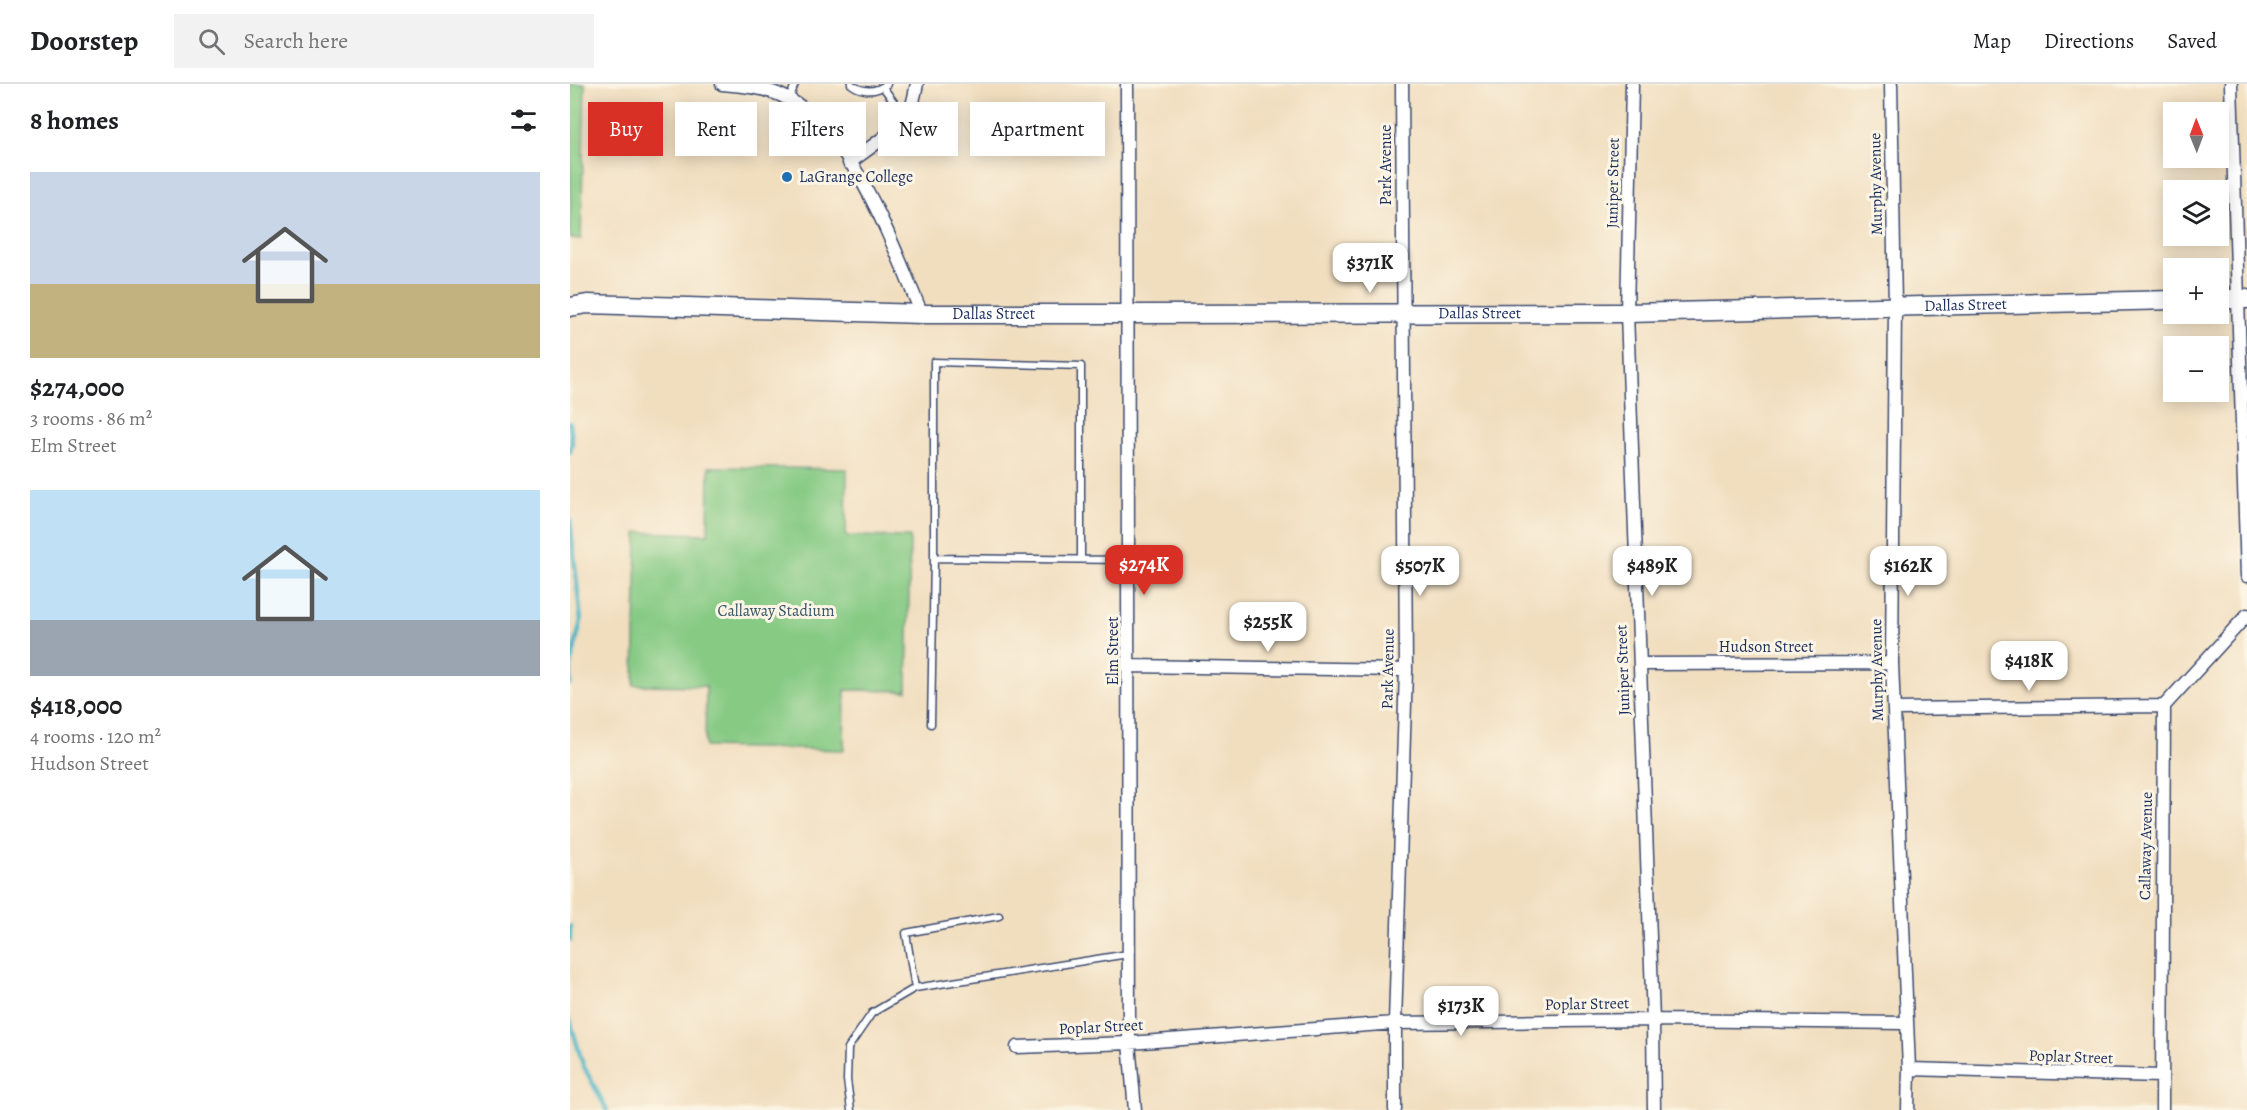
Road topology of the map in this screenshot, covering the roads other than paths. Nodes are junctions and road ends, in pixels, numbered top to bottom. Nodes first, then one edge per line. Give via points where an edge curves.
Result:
1 (722, 84) edge
2 (795, 84) edge
3 (851, 84) edge
4 (917, 84) edge
5 (1127, 84) edge
6 (1402, 84) edge
7 (1632, 84) edge
8 (1891, 84) edge
9 (2231, 84) edge
10 (885, 86) edge
11 (789, 100) junction
12 (895, 102) edge
13 (912, 102) edge
14 (878, 140) edge
15 (849, 163) junction
16 (2243, 299) edge
17 (2163, 300) edge
18 (1895, 306) junction
19 (570, 307) edge
20 (1403, 312) junction
21 (1627, 313) junction
22 (922, 314) junction
23 (1127, 314) junction
24 (934, 558) junction
25 (1081, 559) junction
26 (1129, 560) junction
27 (2247, 576) edge
28 (2247, 615) edge
29 (1892, 663) junction
30 (1640, 664) junction
31 (1130, 666) junction
32 (1406, 670) junction
33 (2164, 706) junction
34 (1895, 709) junction
35 (931, 724) dead end
36 (999, 916) dead end
37 (1129, 954) junction
38 (915, 988) junction
39 (1653, 1020) junction
40 (1395, 1023) junction
41 (1905, 1023) junction
42 (1129, 1043) junction
43 (1017, 1047) dead end
44 (1909, 1069) junction
45 (2161, 1076) junction
46 (851, 1110) edge
47 (1135, 1110) edge
48 (1395, 1110) edge
49 (1654, 1110) edge
50 (1908, 1110) edge
51 (2162, 1110) edge

1 - 11 street via 748,87
2 - 11 lane
3 - 10 lane via 875,91
4 - 13 street
5 - 23 street, Elm Street
6 - 20 street, Park Avenue
7 - 21 street, Juniper Street
8 - 18 street, Murphy Avenue
9 - 16 street
10 - 12 lane
11 - 15 street via 812,115
14 - 15 street
15 - 22 street via 869,194
16 - 27 street
17 - 18 street, Dallas Street
18 - 21 street, Dallas Street
18 - 29 street, Murphy Avenue
19 - 22 street, Dallas Street via 587,304
20 - 21 street, Dallas Street
20 - 23 street, Dallas Street
20 - 32 street, Park Avenue
21 - 30 street, Juniper Street
22 - 23 street, Dallas Street
23 - 26 street, Elm Street
24 - 25 lane
24 - 25 lane via 934,362 1081,366
24 - 35 lane
25 - 26 lane
26 - 31 street, Elm Street
28 - 33 street
29 - 30 street, Hudson Street
29 - 34 street, Murphy Avenue
30 - 39 street, Juniper Street
31 - 32 street
31 - 37 street, Elm Street
32 - 40 street, Park Avenue
33 - 34 street
33 - 45 street, Callaway Avenue
34 - 41 street, Murphy Avenue
36 - 38 lane via 906,933
37 - 38 lane
37 - 42 street, Elm Street
38 - 46 lane via 872,1013 848,1048
39 - 40 street, Poplar Street
39 - 41 street, Poplar Street
39 - 49 street, Juniper Street
40 - 42 street, Poplar Street
40 - 48 street, Park Avenue
41 - 44 street, Murphy Avenue
42 - 43 street, Poplar Street
42 - 47 street, Elm Street
44 - 45 street, Poplar Street
44 - 50 street, Murphy Avenue
45 - 51 street, Callaway Avenue

